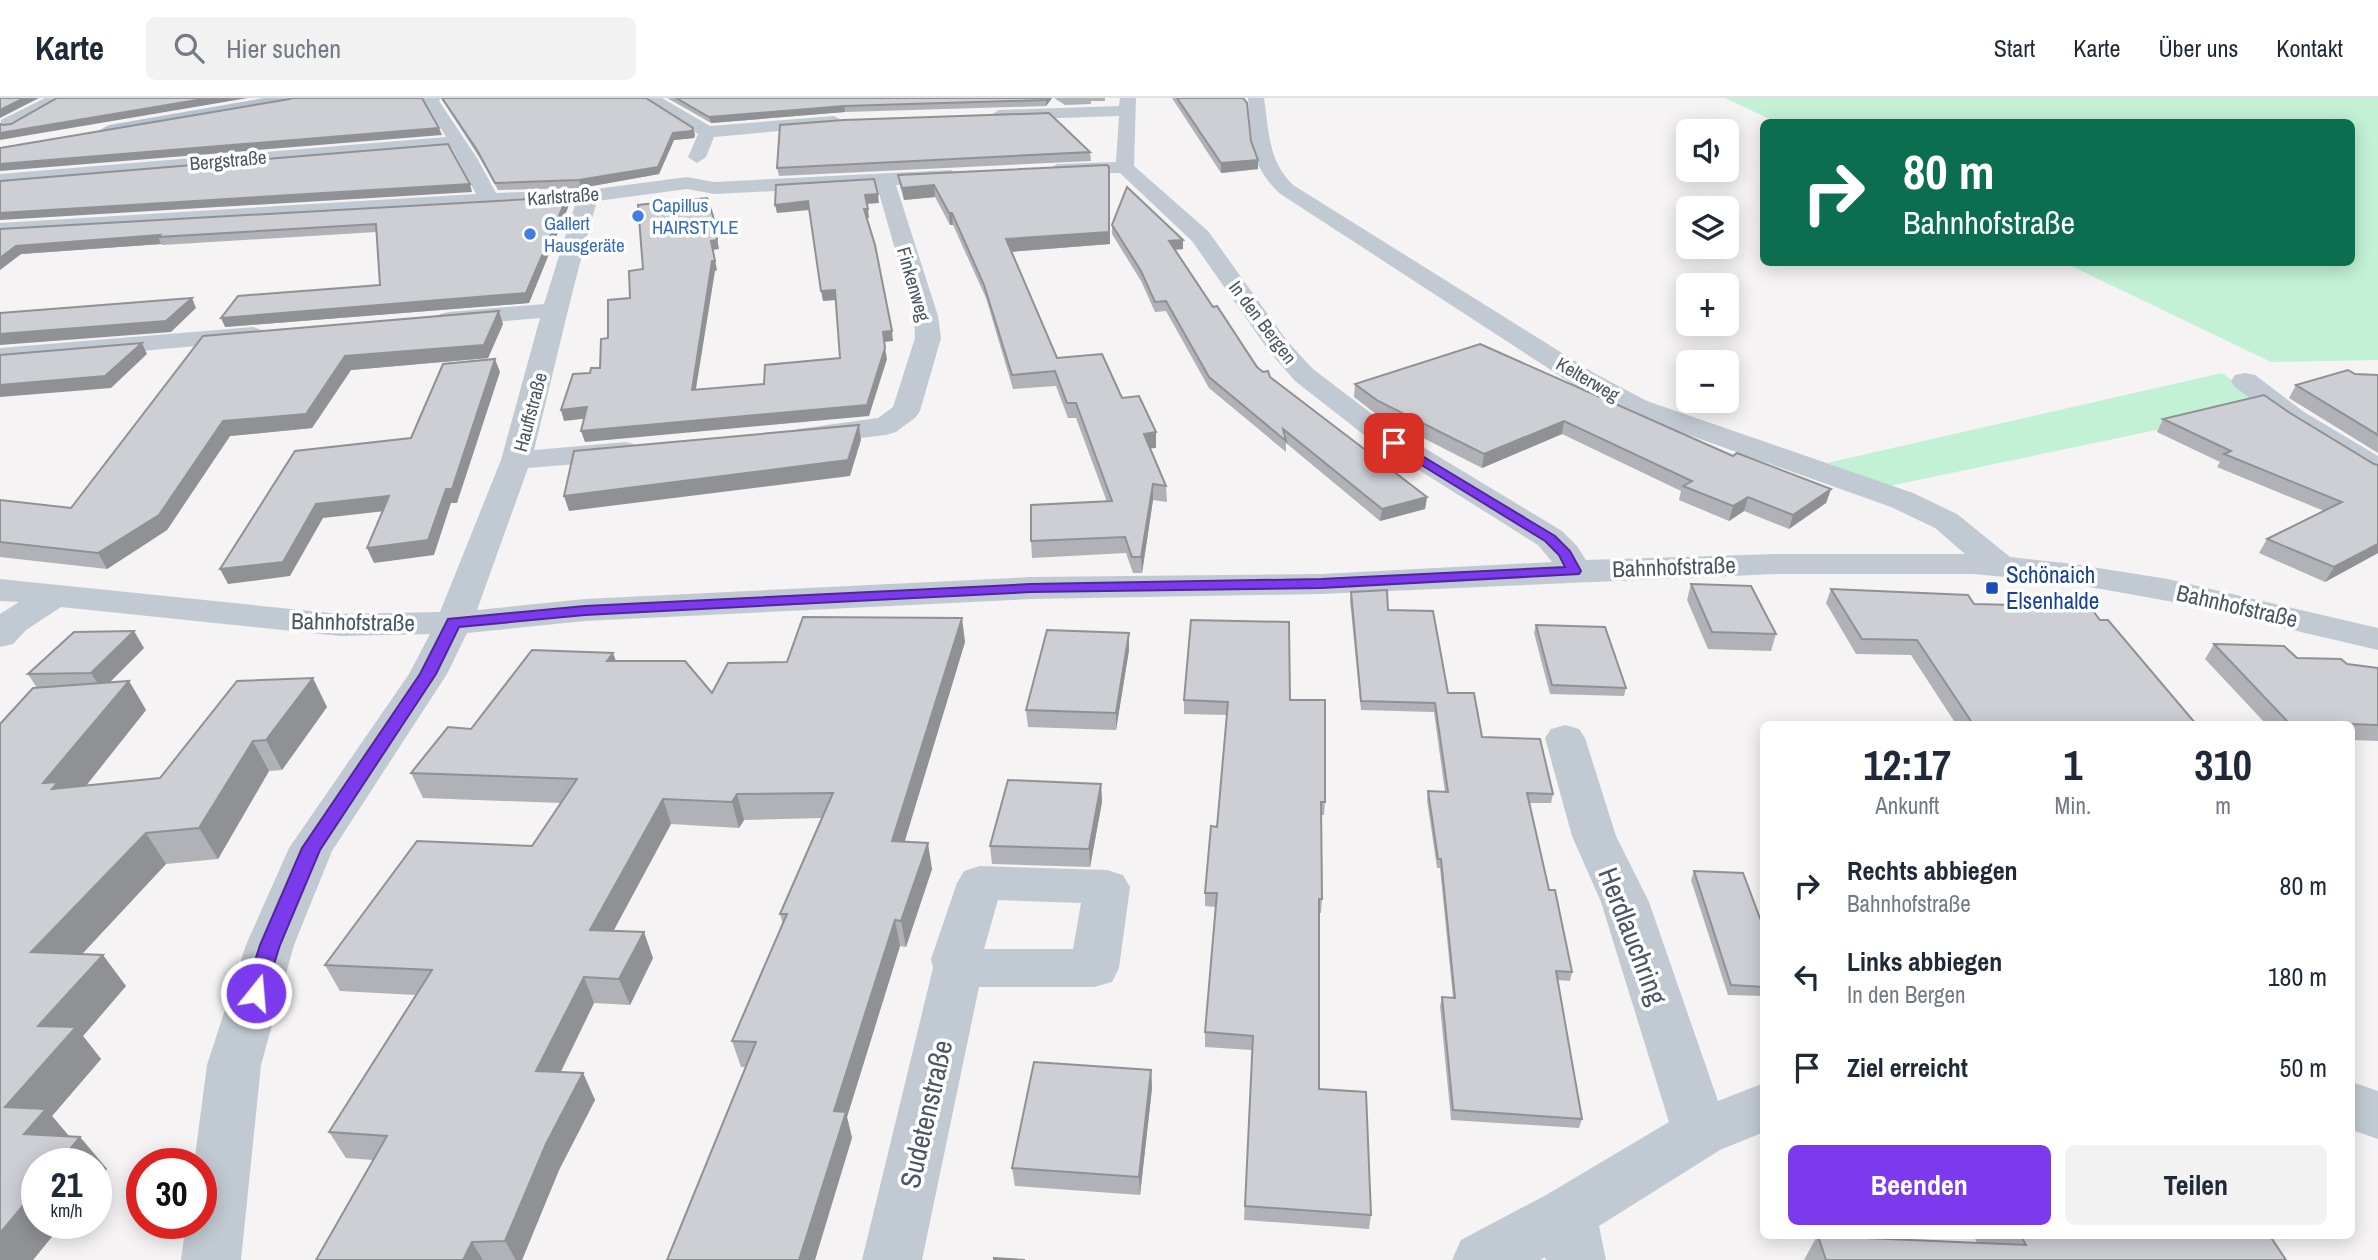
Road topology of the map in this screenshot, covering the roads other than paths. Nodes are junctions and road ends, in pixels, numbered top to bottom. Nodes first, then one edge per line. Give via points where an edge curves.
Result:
1 (57, 98) edge
2 (292, 98) edge
3 (651, 98) edge
4 (1256, 98) edge
5 (432, 99) edge
6 (1128, 105) edge
7 (984, 110) edge
8 (847, 116) edge
9 (4, 128) edge
10 (707, 132) junction
11 (86, 134) edge
12 (456, 142) junction
13 (1125, 167) junction
14 (1034, 172) edge
15 (976, 174) edge
16 (885, 179) junction
17 (0, 180) edge
18 (687, 183) junction
19 (588, 195) junction
20 (489, 199) junction
21 (0, 229) edge
22 (554, 310) junction
23 (424, 321) edge
24 (276, 334) edge
25 (0, 356) edge
26 (2245, 381) dead end
27 (779, 438) edge
28 (655, 449) edge
29 (516, 460) junction
30 (2378, 469) edge
31 (2000, 566) junction
32 (1574, 571) junction
33 (3, 619) edge
34 (454, 623) junction
35 (2378, 639) edge
36 (1565, 738) dead end
37 (958, 968) dead end
38 (2355, 1107) edge
39 (1760, 1109) edge
40 (2378, 1115) edge
41 (1700, 1133) junction
42 (1571, 1237) edge
43 (211, 1260) edge
44 (892, 1260) edge
45 (1482, 1260) edge

1 - 9 street
2 - 11 main road
3 - 10 street
4 - 31 street, Kelterweg via 1263,153 1270,173 1286,189 1584,379 1637,407 1902,500 1947,521
5 - 12 street
6 - 7 street
6 - 13 street
8 - 10 street
10 - 18 street
12 - 17 street, Bergstraße
12 - 20 street
13 - 14 street
13 - 32 street, In den Bergen via 1199,236 1304,375 1378,432 1550,538
15 - 16 street, Karlstraße
16 - 18 street, Karlstraße via 714,188
16 - 27 street, Finkenweg via 926,316 928,338 906,411 886,426
18 - 19 street, Karlstraße
19 - 20 street, Karlstraße
19 - 22 street, Hauffstraße
20 - 21 street, Karlstraße
22 - 23 street
22 - 29 street, Hauffstraße
24 - 25 street
26 - 30 street via 2294,418
28 - 29 street
29 - 34 street, Hauffstraße
31 - 32 street, Bahnhofstraße via 1777,564
31 - 35 street, Bahnhofstraße via 2168,590
32 - 34 street, Bahnhofstraße via 1321,584 1031,588 585,610
33 - 34 street, Bahnhofstraße via 52,597 340,625
34 - 43 street, Hauffstraße via 428,674 311,848 270,945 234,1065
36 - 41 street, Herdlauchring via 1594,836 1630,914
37 - 44 street, Sudetenstraße
38 - 40 street
39 - 41 street
41 - 42 street
42 - 45 street

